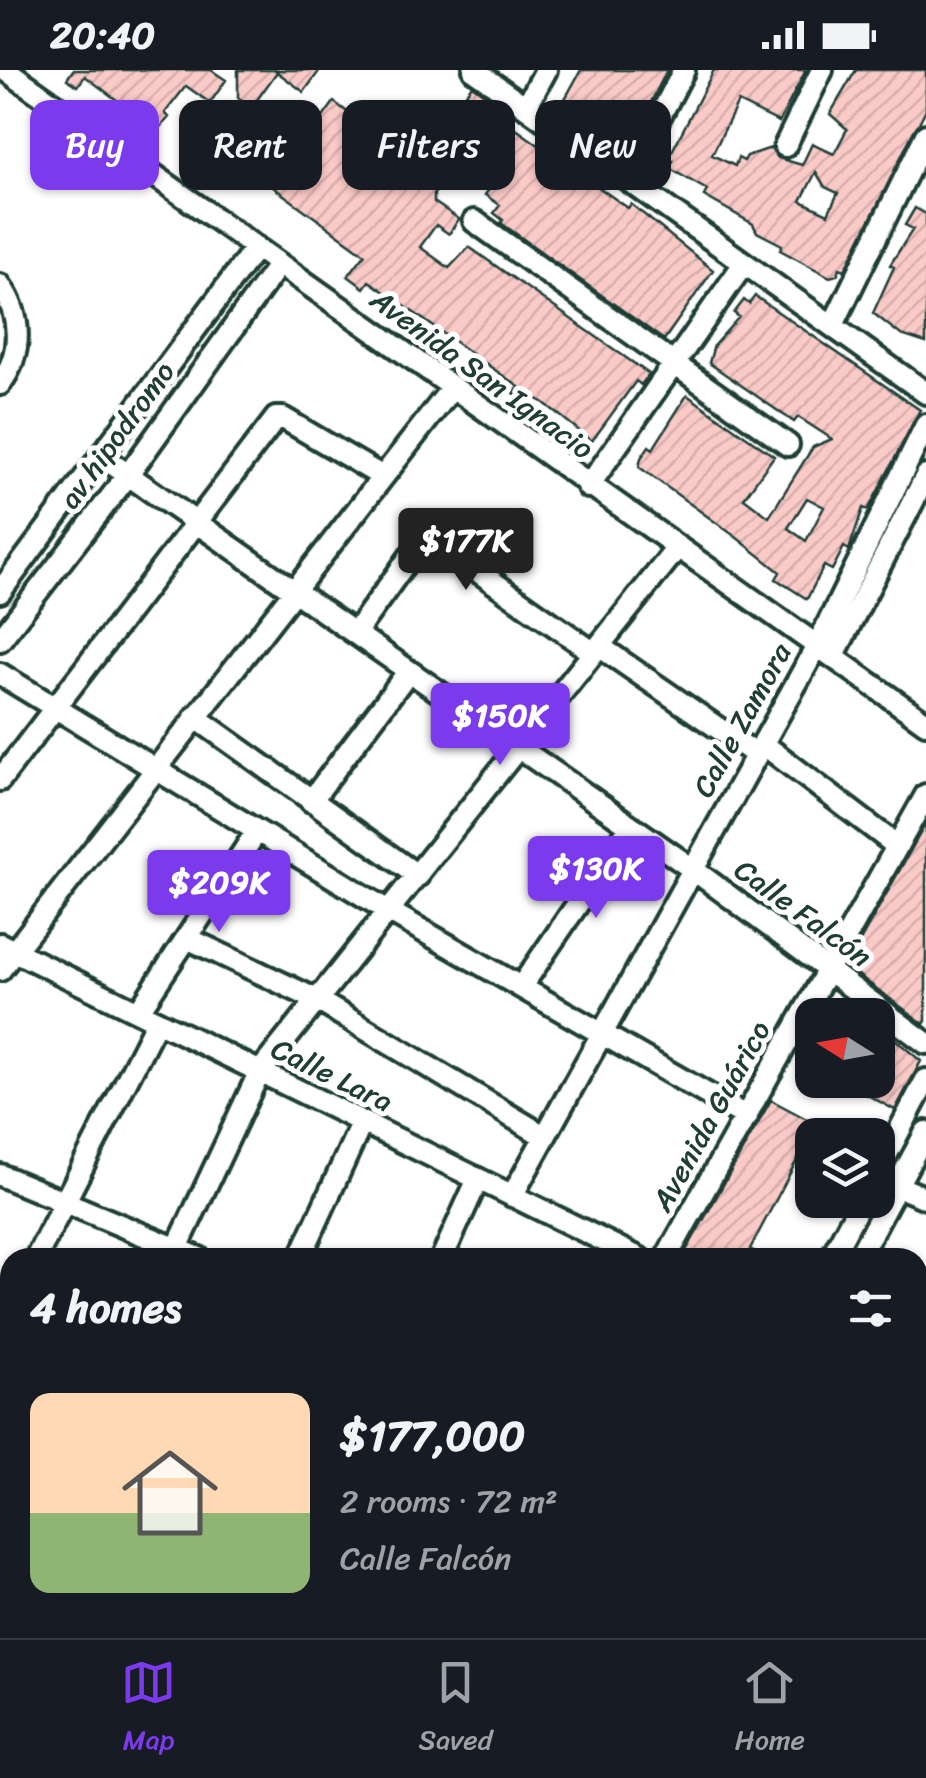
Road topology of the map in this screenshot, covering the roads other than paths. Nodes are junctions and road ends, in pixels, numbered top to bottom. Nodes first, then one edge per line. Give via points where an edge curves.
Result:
1 (6, 70) edge
2 (474, 70) edge
3 (546, 70) edge
4 (684, 70) edge
5 (822, 70) edge
6 (668, 100) edge
7 (526, 106) junction
8 (535, 112) edge
9 (926, 136) edge
10 (784, 146) dead end
11 (644, 190) edge
12 (474, 221) dead end
13 (256, 248) junction
14 (278, 264) junction
15 (742, 265) junction
16 (0, 285) edge
17 (832, 324) junction
18 (675, 366) junction
19 (0, 384) edge
20 (452, 388) junction
21 (926, 393) edge
22 (926, 425) edge
23 (788, 445) dead end
24 (101, 456) junction
25 (128, 474) junction
26 (383, 477) junction
27 (588, 487) junction
28 (923, 487) edge
29 (195, 521) junction
30 (676, 548) junction
31 (8, 570) edge
32 (296, 590) junction
33 (0, 592) edge
34 (355, 633) junction
35 (0, 640) edge
36 (597, 649) junction
37 (825, 652) junction
38 (408, 672) junction
39 (0, 674) edge
40 (53, 709) junction
41 (196, 717) junction
42 (926, 722) edge
43 (517, 750) junction
44 (760, 750) junction
45 (155, 768) junction
46 (0, 780) edge
47 (926, 796) edge
48 (311, 801) junction
49 (630, 826) junction
50 (258, 831) junction
51 (897, 846) junction
52 (694, 870) junction
53 (418, 876) junction
54 (390, 912) junction
55 (186, 938) junction
56 (7, 947) edge
57 (827, 968) junction
58 (0, 970) edge
59 (521, 987) junction
60 (317, 1000) junction
61 (148, 1016) junction
62 (602, 1034) junction
63 (926, 1043) edge
64 (259, 1073) junction
65 (926, 1080) edge
66 (748, 1117) junction
67 (362, 1122) junction
68 (926, 1132) edge
69 (544, 1136) junction
70 (895, 1138) edge
71 (0, 1175) edge
72 (478, 1179) junction
73 (897, 1186) junction
74 (512, 1196) junction
75 (926, 1198) edge
76 (64, 1201) junction
77 (852, 1218) edge
78 (41, 1248) edge
79 (177, 1248) joint
80 (305, 1248) edge
81 (447, 1248) edge
82 (618, 1248) edge
83 (672, 1248) edge
84 (836, 1248) edge
85 (863, 1248) edge

1 - 13 street, Avenida San Ignacio
2 - 7 street
3 - 7 street
4 - 6 street
5 - 10 street
7 - 8 street
9 - 17 street
11 - 15 street
12 - 18 street
13 - 14 street, Avenida San Ignacio
13 - 24 street, av hipodromo
14 - 20 street, Avenida San Ignacio
14 - 25 street, av hipodromo
15 - 17 street
15 - 18 street
16 - 19 street via 17,329 14,359
17 - 21 street
18 - 23 street
18 - 27 street
20 - 26 street
20 - 27 street, Avenida San Ignacio
22 - 37 street, Calle Zamora
24 - 25 street, Calle Falcón
24 - 31 street, av hipodromo
25 - 29 street, Calle Falcón
25 - 35 street, av hipodromo
26 - 29 street via 276,418
26 - 32 street
27 - 30 street, Avenida San Ignacio
28 - 37 street, Calle Zamora
29 - 32 street, Calle Falcón
29 - 40 street
30 - 36 street
30 - 37 street, Avenida San Ignacio
31 - 33 street, av hipodromo
32 - 34 street, Calle Falcón
32 - 41 street
34 - 36 street via 430,537
34 - 38 street, Calle Falcón
36 - 43 street
36 - 44 street
37 - 42 street, Avenida San Ignacio
37 - 44 street, Calle Zamora
38 - 43 street, Calle Falcón
38 - 48 street
39 - 40 street
40 - 45 street
40 - 46 street
41 - 45 street
41 - 48 street
43 - 49 street, Calle Falcón
43 - 53 street
44 - 51 street
44 - 52 street, Calle Zamora
45 - 50 street
45 - 56 street
47 - 51 street, Avenida Guárico
48 - 53 street
49 - 52 street, Calle Falcón
49 - 59 street
50 - 54 street
50 - 55 street
51 - 57 street, Avenida Guárico
52 - 57 street, Calle Falcón
52 - 62 street, Calle Zamora
53 - 54 street
54 - 59 street
54 - 60 street
55 - 60 street
55 - 61 street
56 - 58 street
56 - 61 street, Calle Lara
57 - 63 street, Calle Falcón
57 - 66 street, Avenida Guárico
59 - 62 street
60 - 64 street
60 - 69 street
61 - 64 street, Calle Lara
61 - 76 street
62 - 66 street
62 - 69 street, Calle Zamora
64 - 67 street, Calle Lara
64 - 79 street
65 - 70 street
66 - 83 street, Avenida Guárico
67 - 72 street, Calle Lara
67 - 80 street
68 - 73 street
69 - 74 street, Calle Zamora
71 - 76 street
72 - 74 street, Calle Lara
72 - 81 street
73 - 75 street
73 - 85 street
74 - 82 street, Calle Lara
76 - 78 street
76 - 79 street
77 - 84 street

